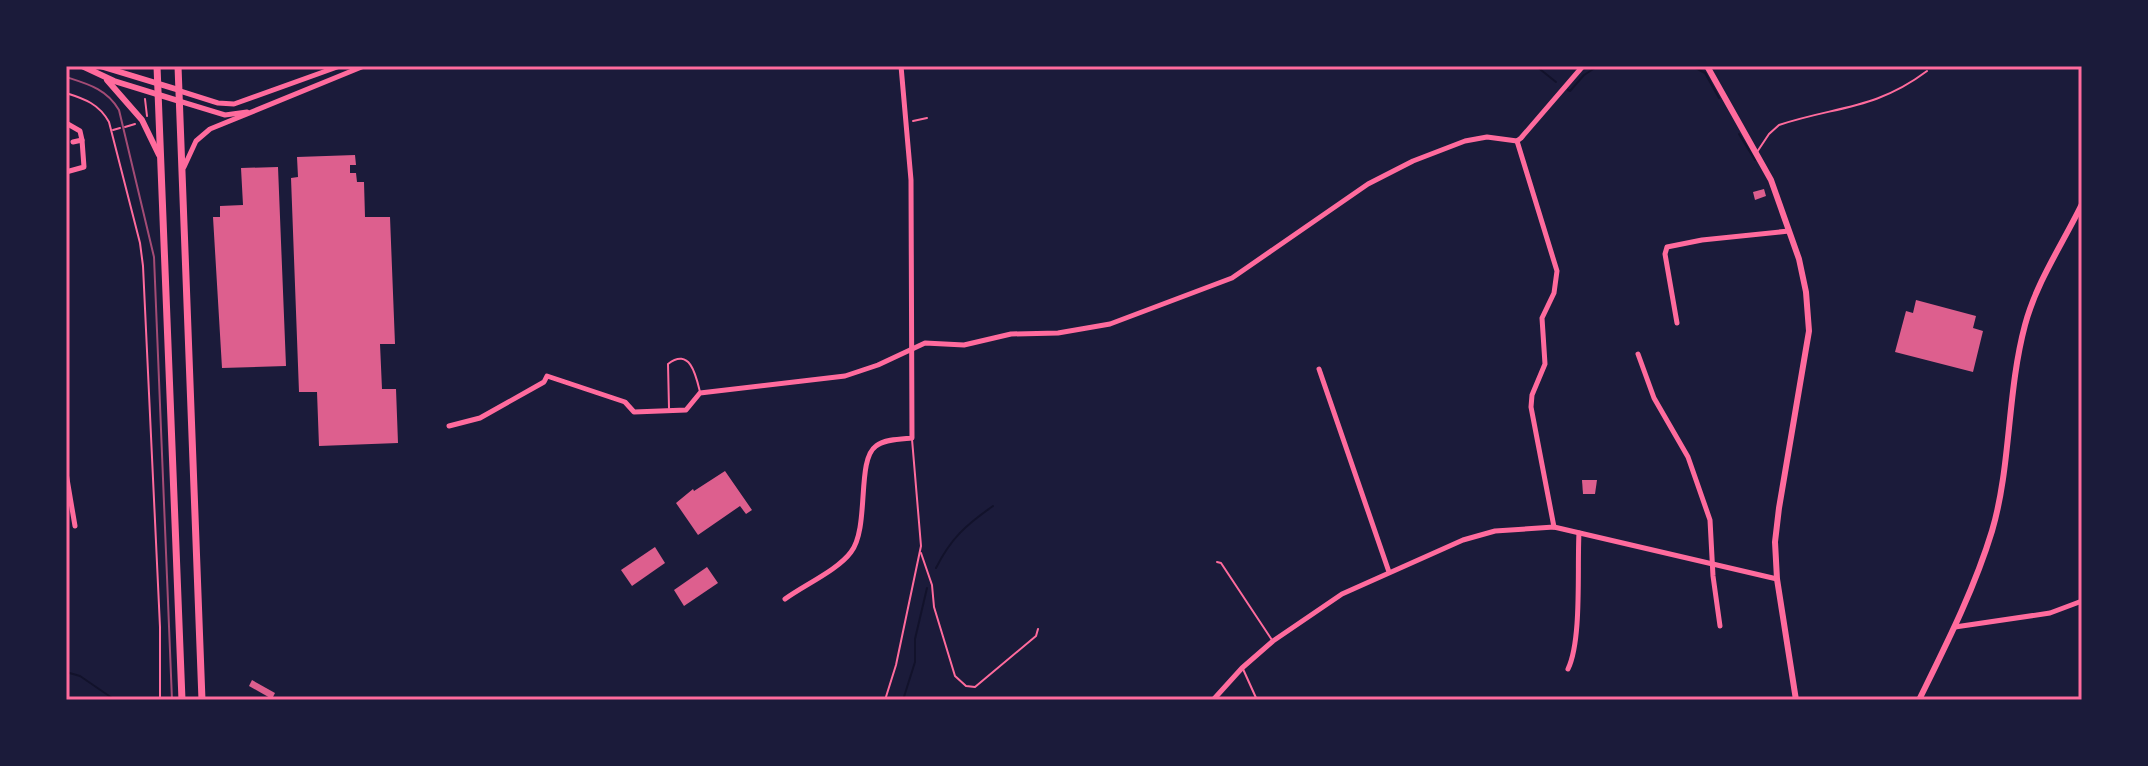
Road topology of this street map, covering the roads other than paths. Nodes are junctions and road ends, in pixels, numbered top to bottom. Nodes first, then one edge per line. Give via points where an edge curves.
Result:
1 (82, 66) edge
2 (100, 66) edge
3 (157, 66) edge
4 (178, 66) edge
5 (340, 66) edge
6 (364, 66) edge
7 (901, 66) edge
8 (1583, 66) edge
9 (1707, 66) edge
10 (134, 69) dead end
11 (1927, 71) dead end
12 (126, 72) junction
13 (105, 77) junction
14 (157, 82) junction
15 (179, 90) junction
16 (158, 96) junction
17 (179, 101) junction
18 (259, 109) junction
19 (66, 123) edge
20 (82, 140) junction
21 (1517, 141) junction
22 (73, 142) dead end
23 (1757, 152) junction
24 (160, 157) junction
25 (66, 172) edge
26 (182, 172) junction
27 (2082, 204) edge
28 (1790, 231) junction
29 (1677, 323) dead end
30 (914, 348) junction
31 (1638, 354) dead end
32 (1319, 369) dead end
33 (700, 393) junction
34 (669, 411) junction
35 (449, 426) dead end
36 (912, 438) junction
37 (66, 473) edge
38 (75, 526) dead end
39 (1554, 527) junction
40 (1579, 533) junction
41 (921, 552) junction
42 (1217, 562) dead end
43 (1713, 563) junction
44 (1389, 572) junction
45 (1777, 579) junction
46 (785, 599) dead end
47 (2082, 601) edge
48 (1720, 626) dead end
49 (1955, 627) junction
50 (1038, 629) dead end
51 (1273, 641) junction
52 (1242, 668) junction
53 (1568, 669) dead end
54 (182, 700) edge
55 (202, 700) edge
56 (885, 700) edge
57 (1213, 700) edge
58 (1257, 700) edge
59 (1796, 700) edge
60 (1919, 700) edge

1 - 13 street
2 - 12 street
3 - 14 main road
4 - 15 main road
5 - 15 street via 234,104
6 - 18 street
7 - 30 street via 911,180
8 - 21 street
9 - 23 street
10 - 12 street
11 - 23 lane via 1898,91 1861,106 1779,125
12 - 14 street
13 - 16 street
13 - 24 street via 142,120
14 - 15 street
14 - 16 main road
15 - 17 main road
16 - 17 street
16 - 24 main road
17 - 18 street via 225,115
17 - 26 main road
18 - 26 street via 204,133 192,146
19 - 20 street via 80,131
20 - 22 street
20 - 25 street via 84,167
21 - 30 street via 1484,137 1413,161 1368,184 1232,278 1110,324
21 - 39 street via 1557,271 1542,318 1545,364 1531,407
23 - 28 street
24 - 54 main road
26 - 55 main road
27 - 49 street via 2025,323 1993,528
28 - 29 street via 1670,245 1665,254
28 - 45 street via 1804,276 1809,331 1779,508
30 - 33 street via 845,376
30 - 36 street
31 - 43 street via 1654,398 1688,457 1710,522
32 - 44 street
33 - 34 street via 690,408
33 - 34 lane via 690,362 675,358 667,370
34 - 35 street via 634,412 625,402 547,376 480,418
36 - 41 lane
36 - 46 street via 874,447 867,460 854,547
37 - 38 street
39 - 40 street
39 - 44 street via 1484,533
40 - 43 street
40 - 53 street via 1577,629
41 - 50 lane via 955,676 966,686 975,687
41 - 56 lane
42 - 51 lane
43 - 45 street
43 - 48 street
44 - 51 street via 1342,594
45 - 59 street
47 - 49 street via 2050,613
49 - 60 street
51 - 52 street
52 - 57 street
52 - 58 lane

